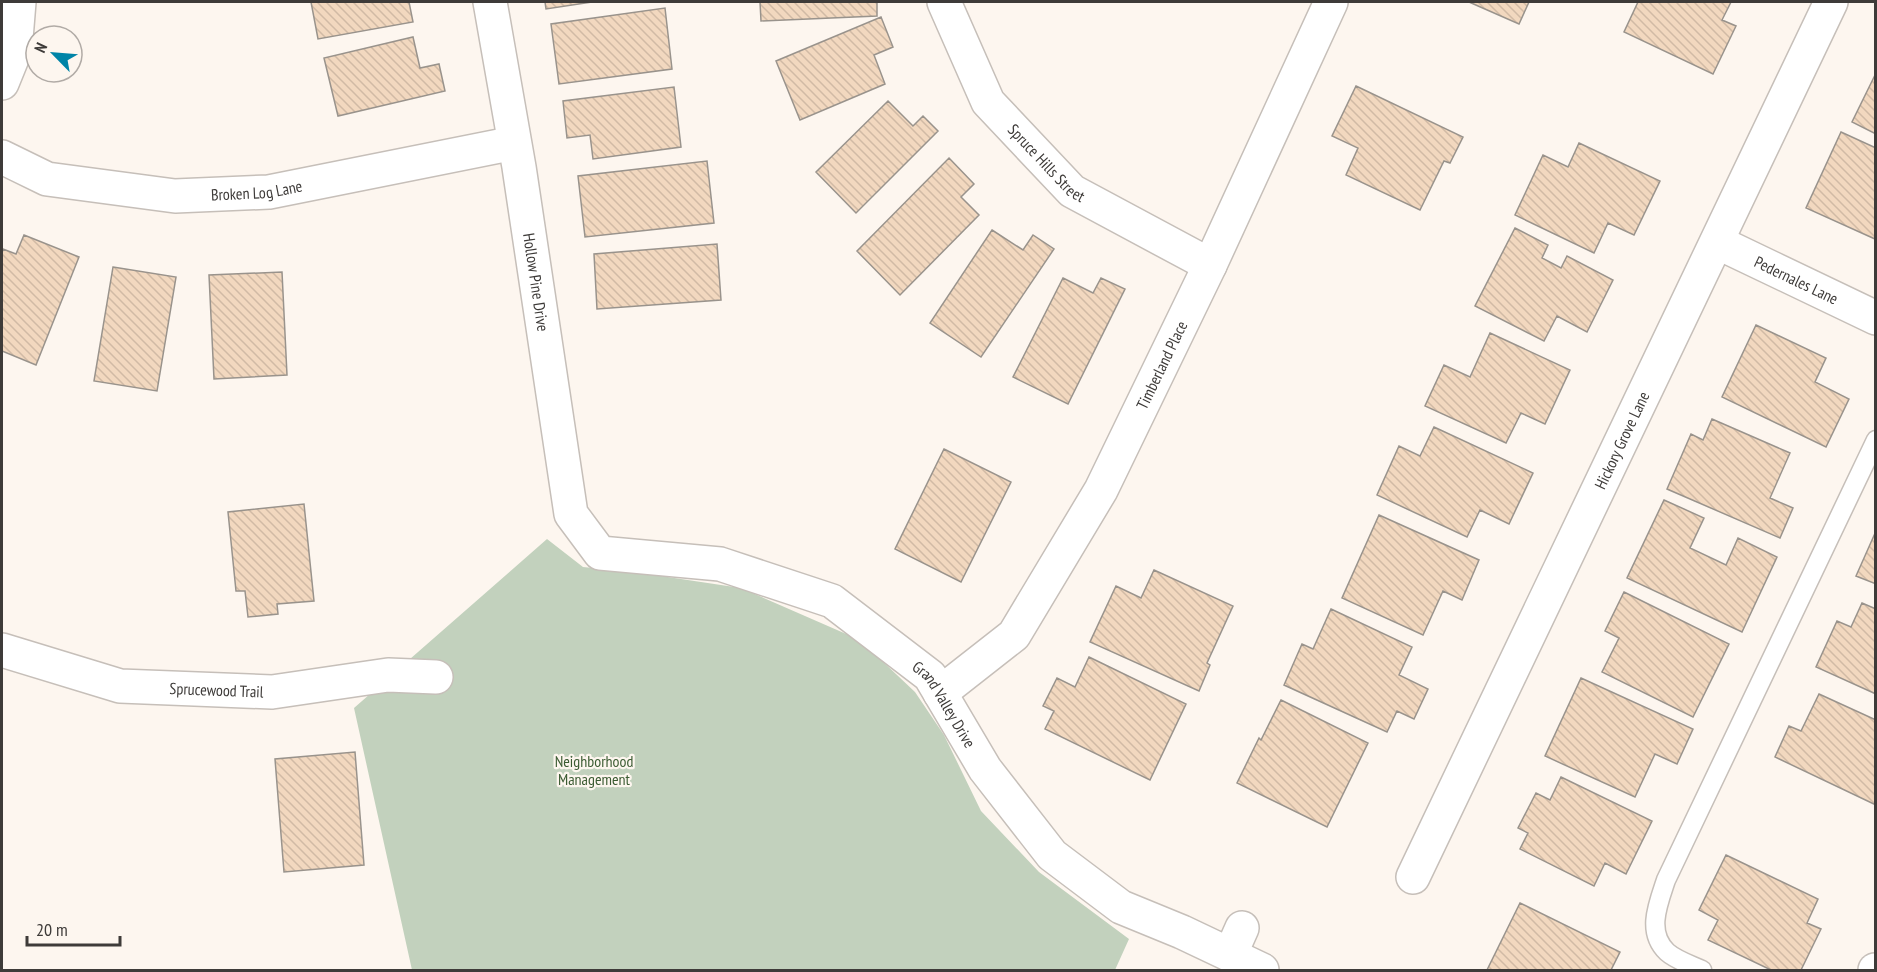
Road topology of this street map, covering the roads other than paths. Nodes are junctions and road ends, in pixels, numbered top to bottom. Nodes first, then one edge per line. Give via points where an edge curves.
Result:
1 (19, 2) edge
2 (490, 2) edge
3 (944, 2) edge
4 (1331, 2) edge
5 (1831, 2) edge
6 (2, 83) edge
7 (514, 143) junction
8 (2, 157) edge
9 (1717, 242) junction
10 (1210, 265) junction
11 (1875, 318) edge
12 (1875, 441) edge
13 (600, 553) joint
14 (2, 650) edge
15 (436, 677) dead end
16 (940, 693) junction
17 (1413, 877) dead end
18 (1262, 970) edge
19 (1702, 970) edge

1 - 6 street via 15,51
2 - 7 street, Hollow Pine Drive
3 - 10 street, Spruce Hills Street via 988,102 1072,192
4 - 10 street, Timberland Place
5 - 9 street, Hickory Grove Lane
7 - 8 street, Broken Log Lane via 269,192 175,196 47,179
7 - 13 street, Hollow Pine Drive via 571,514
9 - 11 street, Pedernales Lane
9 - 17 street, Hickory Grove Lane
10 - 16 street, Timberland Place via 1101,490 1014,635
12 - 19 lane via 1666,880 1656,911 1655,934 1668,953
13 - 16 street, Grand Valley Drive via 720,564 832,602 930,676
14 - 15 street, Sprucewood Trail via 120,686 272,692 388,675
16 - 18 street, Grand Valley Drive via 985,769 1052,855 1121,907 1182,932 1236,941

